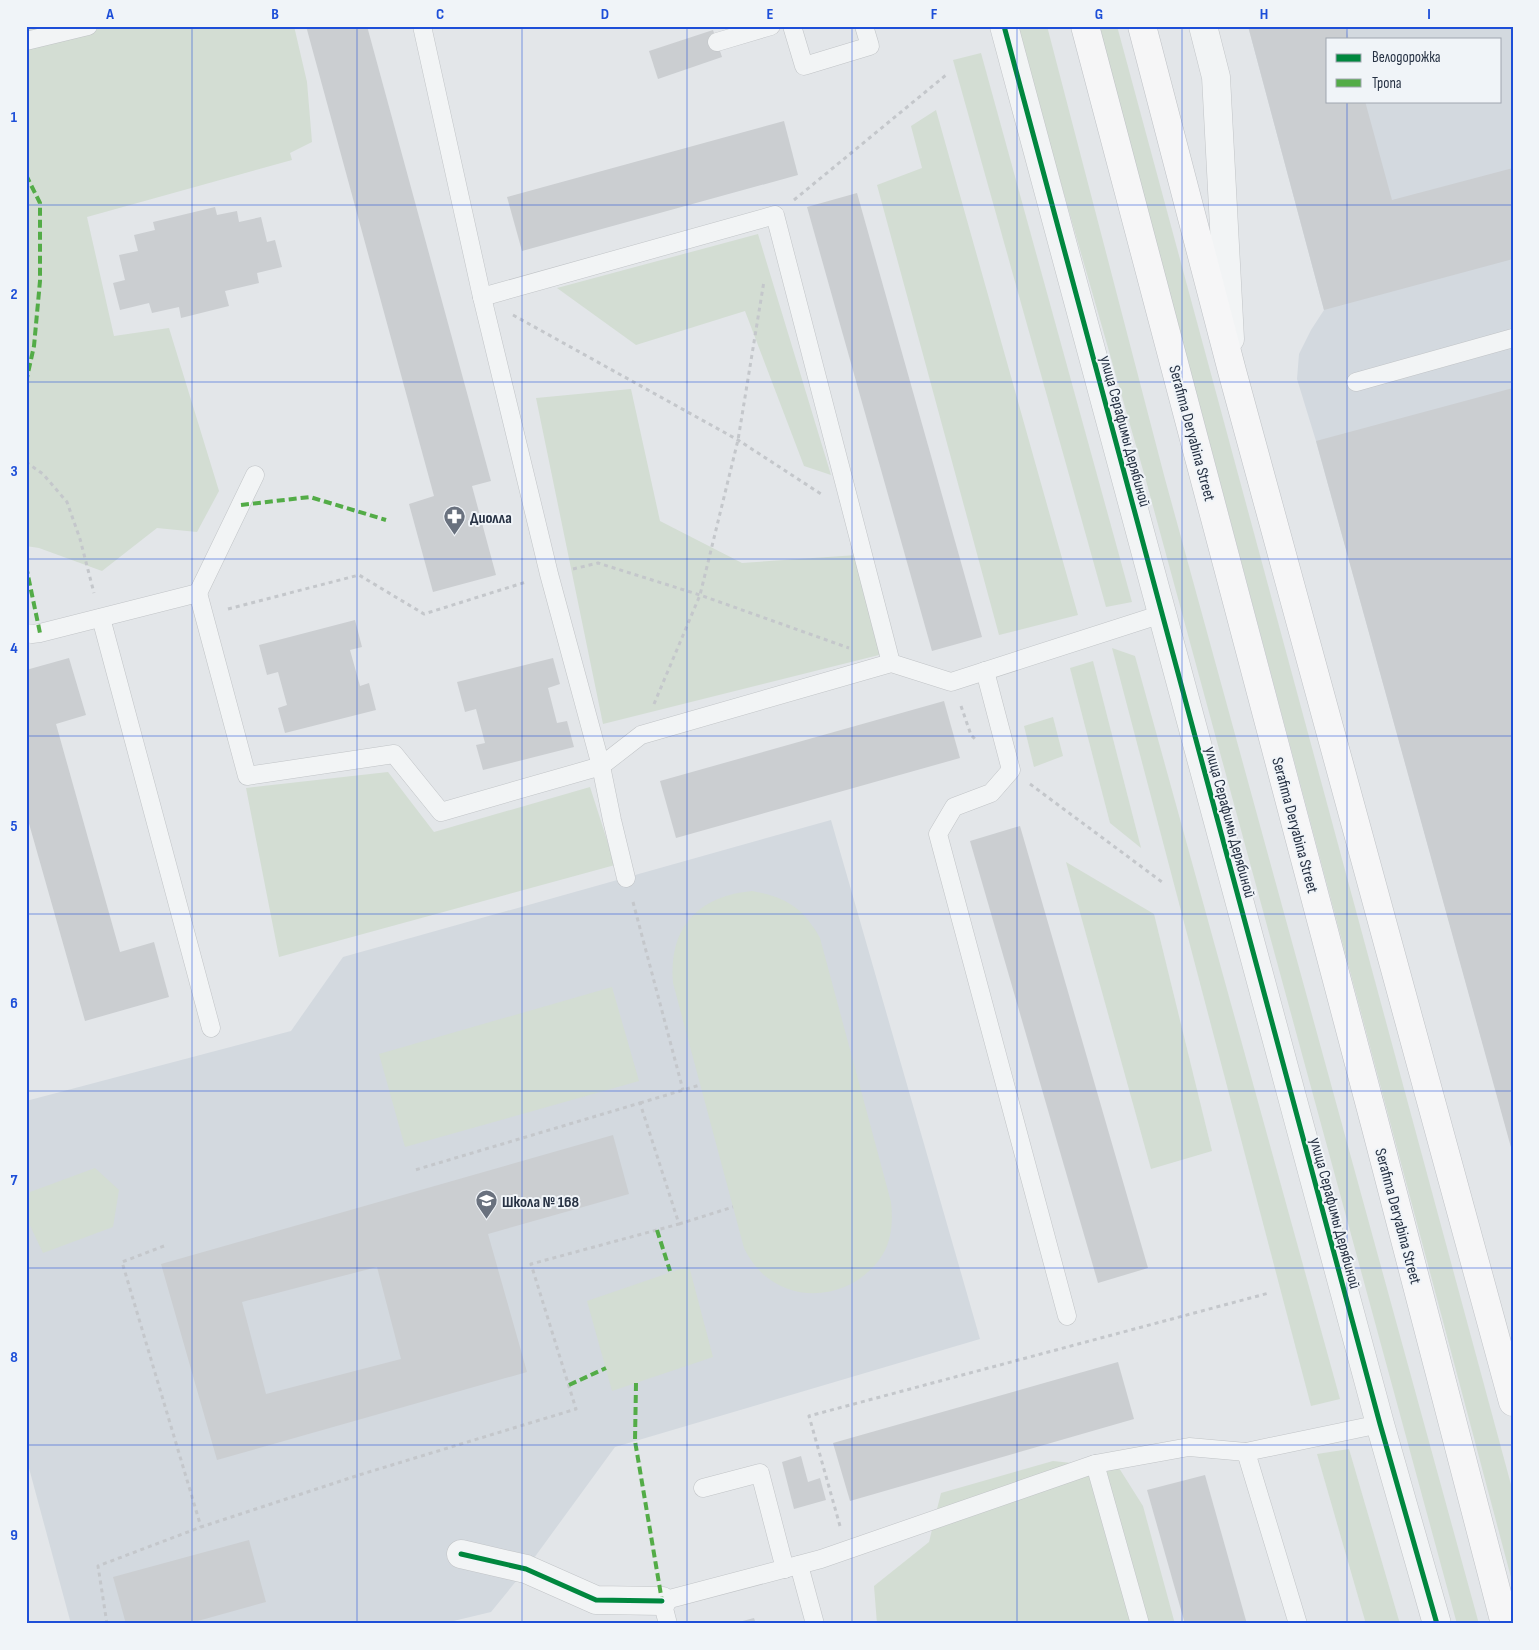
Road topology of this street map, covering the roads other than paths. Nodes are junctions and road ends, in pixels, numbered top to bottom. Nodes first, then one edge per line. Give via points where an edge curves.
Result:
1 (88, 26) edge
2 (422, 26) edge
3 (771, 26) edge
4 (792, 26) edge
5 (864, 26) edge
6 (1004, 26) edge
7 (1085, 26) edge
8 (1142, 26) edge
9 (1203, 26) edge
10 (26, 41) edge
11 (717, 42) dead end
12 (482, 297) junction
13 (1513, 338) edge
14 (1232, 371) junction
15 (1356, 382) dead end
16 (256, 475) dead end
17 (198, 593) junction
18 (1162, 614) junction
19 (101, 618) junction
20 (26, 633) edge
21 (891, 663) junction
22 (985, 671) junction
23 (601, 766) junction
24 (626, 878) road end
25 (211, 1028) dead end
26 (1067, 1316) dead end
27 (1513, 1402) edge
28 (1380, 1424) junction
29 (1246, 1452) junction
30 (1095, 1464) junction
31 (704, 1488) dead end
32 (461, 1554) dead end
33 (792, 1567) junction
34 (665, 1612) edge
35 (815, 1624) edge
36 (1140, 1624) edge
37 (1298, 1624) edge
38 (1437, 1624) edge
39 (1505, 1624) edge

1 - 10 lane
2 - 12 lane
3 - 11 lane
4 - 5 lane via 804,66 870,46
6 - 18 street, улица Серафимы Дерябиной
7 - 39 main road, Serafima Deryabina Street
8 - 14 main road
9 - 14 street via 1216,76
12 - 21 lane via 775,215
12 - 23 lane via 549,574
13 - 15 lane
14 - 27 main road
16 - 17 lane
17 - 19 lane
17 - 23 lane via 247,776 394,754 441,812
18 - 22 lane
18 - 28 street, улица Серафимы Дерябиной
19 - 20 lane
19 - 25 lane
21 - 22 lane via 951,682
21 - 23 lane via 641,735
22 - 26 lane via 1011,770 991,793 954,807 938,834
23 - 24 lane
28 - 29 lane
28 - 38 street, улица Серафимы Дерябиной
29 - 30 lane via 1189,1446
29 - 37 lane
30 - 33 lane
30 - 36 lane
31 - 33 lane via 760,1473
32 - 34 street via 526,1569 596,1600
33 - 34 lane
33 - 35 lane

